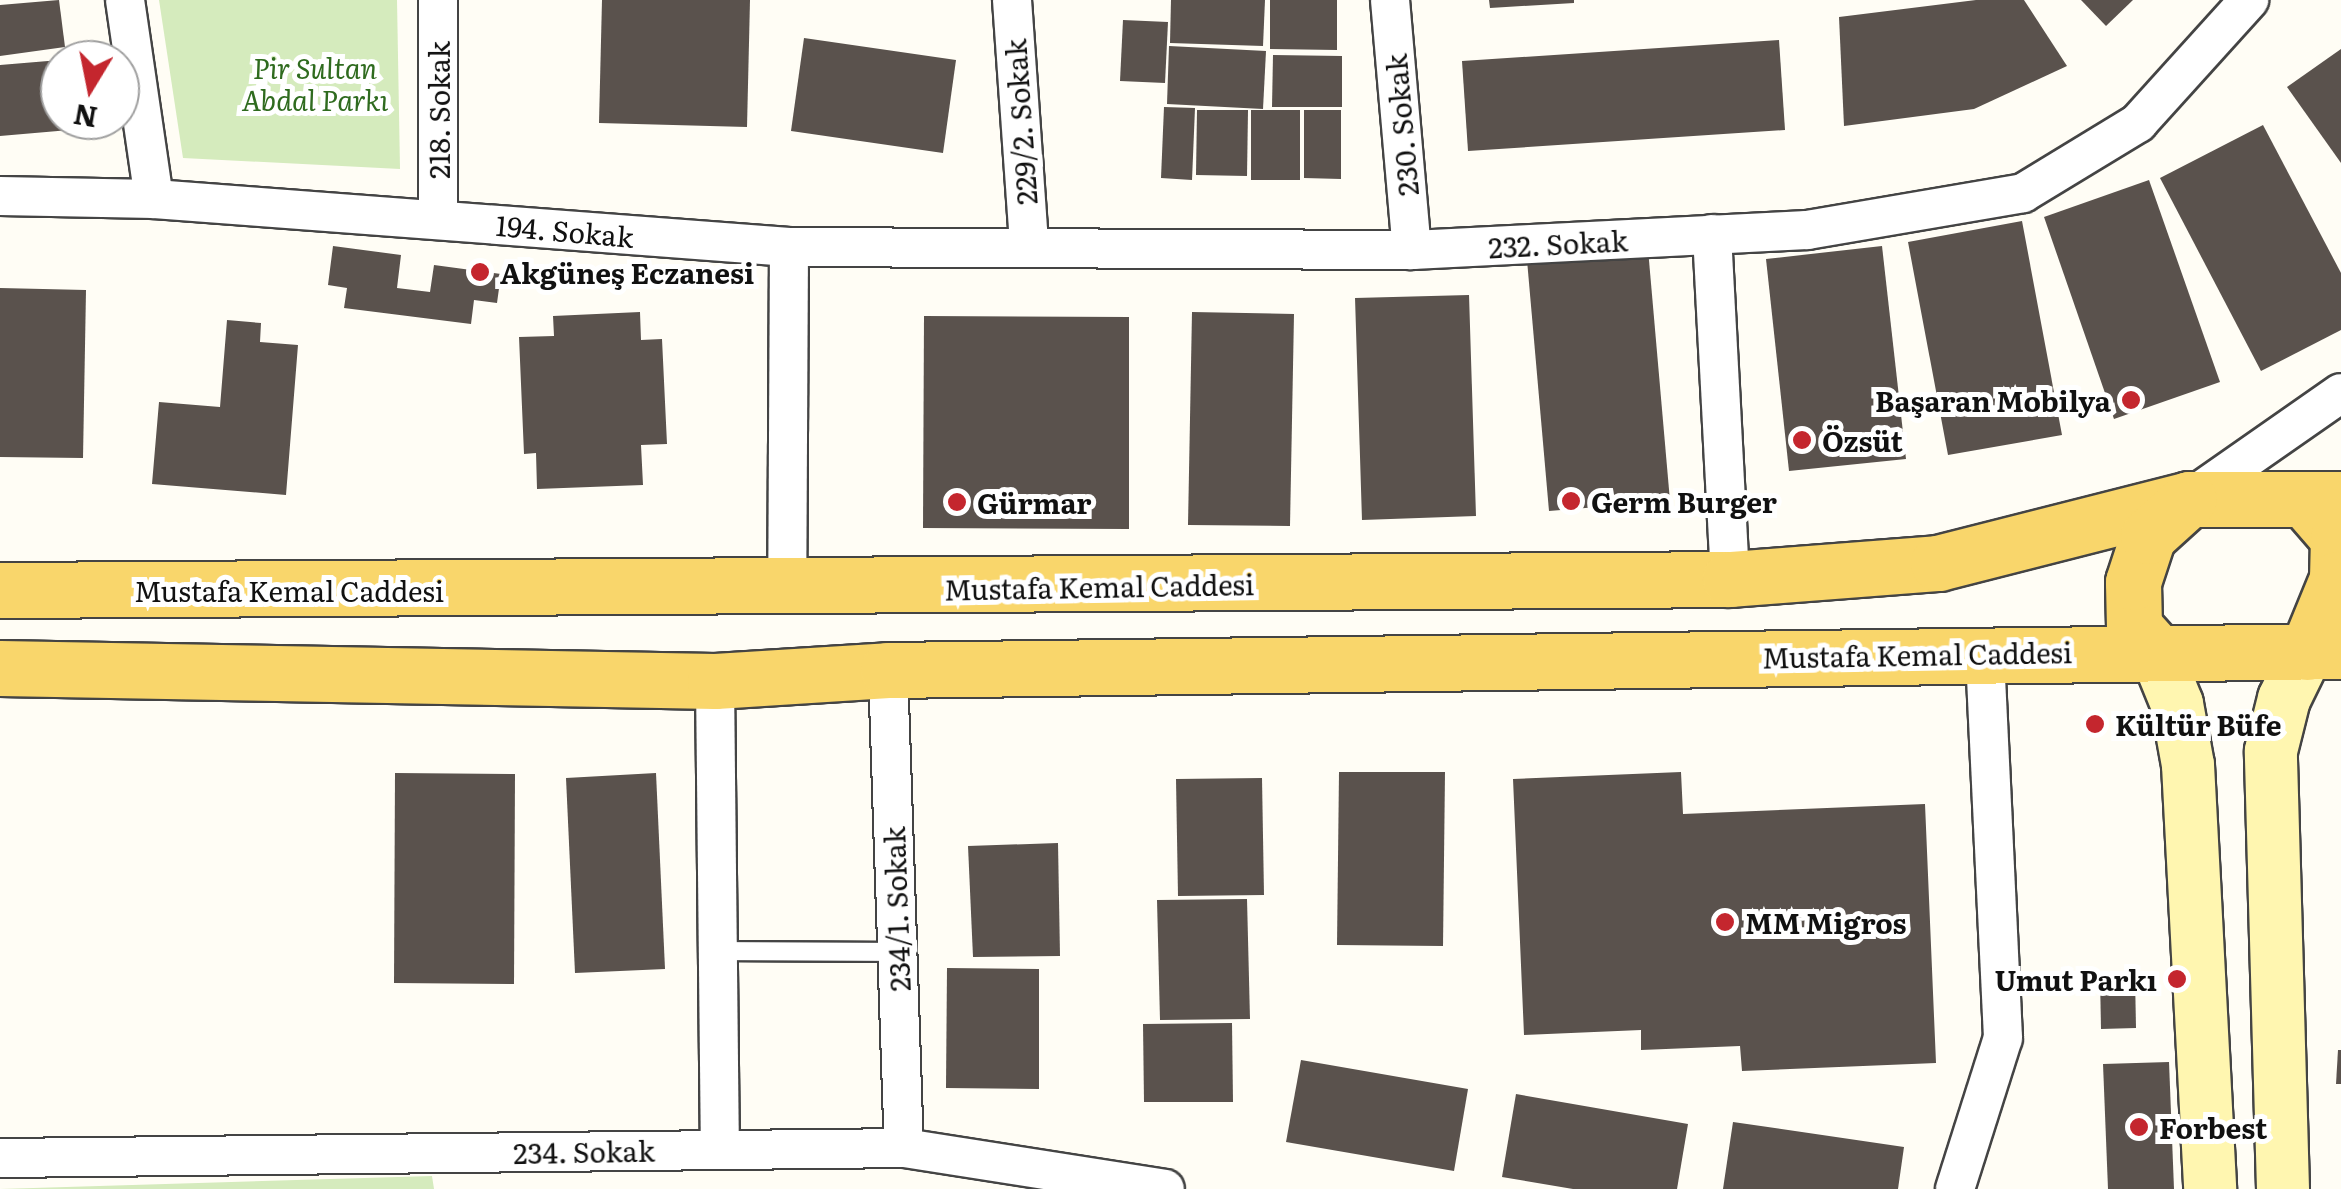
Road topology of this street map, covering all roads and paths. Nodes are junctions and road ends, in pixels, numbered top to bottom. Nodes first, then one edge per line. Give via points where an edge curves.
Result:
1 (125, 0) edge
2 (438, 0) edge
3 (1012, 0) edge
4 (1390, 0) edge
5 (2250, 0) edge
6 (0, 196) edge
7 (154, 199) junction
8 (438, 220) junction
9 (1712, 234) junction
10 (1029, 244) junction
11 (789, 248) junction
12 (1412, 250) junction
13 (2341, 393) edge
14 (2329, 493) edge
15 (2189, 499) junction
16 (1730, 578) junction
17 (0, 590) edge
18 (787, 590) junction
19 (2155, 650) junction
20 (2324, 651) edge
21 (1985, 652) junction
22 (0, 668) edge
23 (888, 670) junction
24 (715, 681) junction
25 (718, 951) junction
26 (898, 952) junction
27 (904, 1148) junction
28 (720, 1149) junction
29 (0, 1158) edge
30 (1166, 1189) edge
31 (1955, 1189) edge
32 (2210, 1189) edge
33 (2283, 1189) edge

1 - 7 street
2 - 8 street, 218. Sokak
3 - 10 street, 229/2. Sokak
4 - 12 street, 230. Sokak
5 - 9 street, 232. Sokak via 2138,123 2022,193 1807,230
6 - 7 street, 194. Sokak
7 - 8 street, 194. Sokak
8 - 11 street, 194. Sokak
9 - 12 street, 232. Sokak
9 - 16 street
10 - 11 street, 232. Sokak
10 - 12 street, 232. Sokak
11 - 18 street
13 - 15 street
14 - 15 main road, Mustafa Kemal Caddesi
14 - 20 main road via 2337,579
15 - 16 main road, Mustafa Kemal Caddesi via 1938,564
15 - 19 main road via 2148,536 2133,582 2134,627
16 - 18 main road, Mustafa Kemal Caddesi
17 - 18 main road, Mustafa Kemal Caddesi
19 - 20 main road, Mustafa Kemal Caddesi
19 - 21 main road, Mustafa Kemal Caddesi
19 - 32 main road via 2177,704 2188,765
20 - 33 main road via 2284,700 2271,751
21 - 23 main road, Mustafa Kemal Caddesi
21 - 31 street via 2003,1038
22 - 24 main road, Mustafa Kemal Caddesi
23 - 24 main road, Mustafa Kemal Caddesi
23 - 26 street, 234/1. Sokak
24 - 25 street
25 - 26 lane
25 - 28 street
26 - 27 street, 234/1. Sokak
27 - 28 street, 234. Sokak
27 - 30 street, 234. Sokak
28 - 29 street, 234. Sokak

